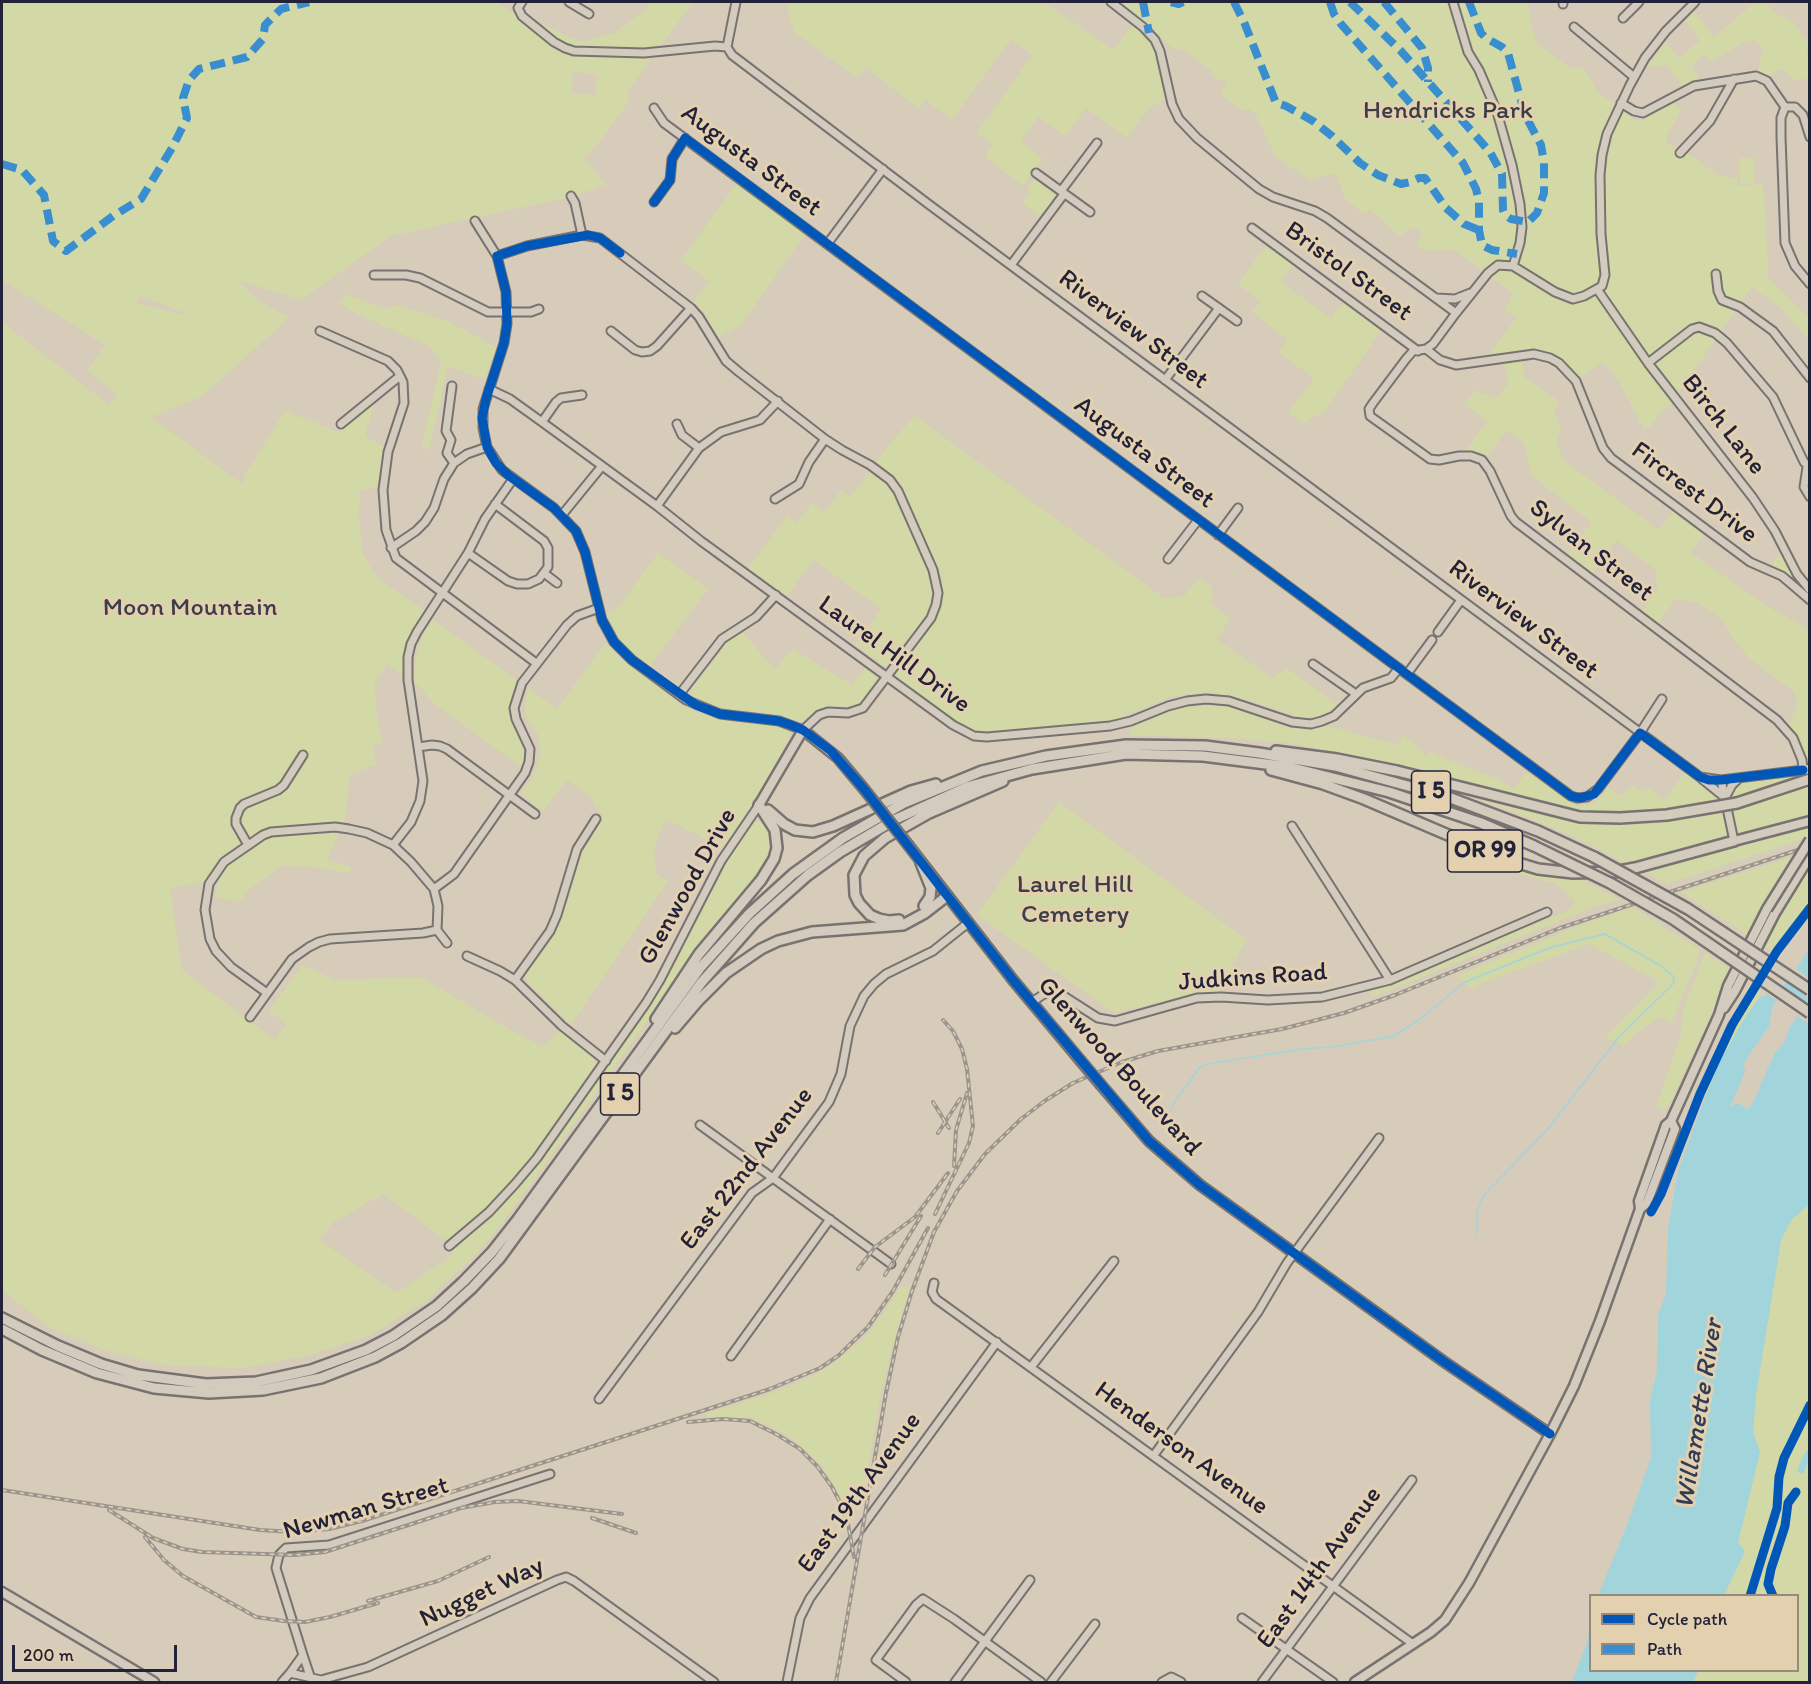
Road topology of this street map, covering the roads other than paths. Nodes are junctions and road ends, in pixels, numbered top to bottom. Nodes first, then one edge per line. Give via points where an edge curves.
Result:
1 (569, 2) edge
2 (736, 2) edge
3 (1111, 2) edge
4 (1453, 2) edge
5 (1639, 2) edge
6 (1695, 2) edge
7 (520, 5) edge
8 (589, 14) dead end
9 (1623, 18) dead end
10 (1574, 27) dead end
11 (727, 47) junction
12 (1634, 77) junction
13 (1734, 79) junction
14 (1621, 103) junction
15 (1785, 107) junction
16 (654, 108) dead end
17 (1809, 136) edge
18 (685, 138) junction
19 (1097, 143) dead end
20 (1680, 153) dead end
21 (883, 169) junction
22 (1036, 173) dead end
23 (1063, 193) junction
24 (571, 196) dead end
25 (654, 202) dead end
26 (1090, 212) dead end
27 (475, 221) dead end
28 (1252, 228) dead end
29 (582, 235) junction
30 (828, 243) junction
31 (497, 256) junction
32 (1011, 265) junction
33 (1513, 266) junction
34 (1716, 274) dead end
35 (374, 275) dead end
36 (1809, 284) edge
37 (1597, 289) junction
38 (1473, 291) junction
39 (1202, 296) dead end
40 (1435, 297) junction
41 (691, 308) junction
42 (1219, 308) junction
43 (539, 309) dead end
44 (507, 312) junction
45 (1456, 313) junction
46 (1237, 321) dead end
47 (320, 331) dead end
48 (611, 331) dead end
49 (1422, 350) junction
50 (1648, 363) junction
51 (400, 376) junction
52 (1809, 378) edge
53 (1165, 380) junction
54 (452, 386) dead end
55 (489, 389) junction
56 (582, 395) dead end
57 (778, 401) junction
58 (542, 422) junction
59 (341, 424) dead end
60 (677, 424) dead end
61 (825, 439) junction
62 (487, 447) junction
63 (699, 448) junction
64 (454, 463) junction
65 (602, 466) junction
66 (1808, 467) edge
67 (513, 479) junction
68 (1809, 497) edge
69 (775, 499) dead end
70 (495, 504) junction
71 (657, 506) junction
72 (1238, 508) dead end
73 (562, 515) junction
74 (1198, 520) junction
75 (1218, 535) junction
76 (391, 548) junction
77 (468, 553) junction
78 (1168, 559) dead end
79 (544, 573) junction
80 (557, 583) dead end
81 (1809, 590) edge
82 (442, 593) junction
83 (776, 595) junction
84 (1461, 600) junction
85 (1809, 600) edge
86 (599, 608) junction
87 (1438, 632) dead end
88 (1432, 640) dead end
89 (537, 663) junction
90 (1313, 664) dead end
91 (1399, 668) junction
92 (1407, 674) junction
93 (887, 676) junction
94 (1356, 694) junction
95 (679, 695) junction
96 (1662, 699) dead end
97 (803, 730) junction
98 (1640, 733) junction
99 (418, 747) junction
100 (1259, 753) junction
101 (303, 756) dead end
102 (1246, 761) junction
103 (1032, 769) junction
104 (1806, 769) edge
105 (1700, 777) junction
106 (1739, 777) junction
107 (1809, 778) edge
108 (1721, 780) junction
109 (950, 783) junction
110 (510, 795) junction
111 (1725, 798) junction
112 (759, 805) junction
113 (535, 814) dead end
114 (596, 819) dead end
115 (1809, 821) edge
116 (1292, 826) dead end
117 (1809, 840) edge
118 (1734, 842) junction
119 (248, 845) junction
120 (393, 845) junction
121 (1809, 856) edge
122 (921, 862) junction
123 (434, 889) junction
124 (945, 894) junction
125 (924, 906) junction
126 (1771, 911) junction
127 (1547, 912) dead end
128 (969, 923) junction
129 (437, 930) junction
130 (447, 943) dead end
131 (467, 956) dead end
132 (515, 980) junction
133 (1390, 980) junction
134 (1809, 990) edge
135 (267, 993) junction
136 (1032, 1002) junction
137 (1809, 1012) edge
138 (250, 1017) dead end
139 (606, 1061) junction
140 (625, 1070) junction
141 (636, 1073) junction
142 (700, 1125) dead end
143 (1378, 1138) dead end
144 (773, 1178) junction
145 (830, 1220) junction
146 (449, 1246) dead end
147 (1294, 1254) junction
148 (1114, 1261) dead end
149 (891, 1264) dead end
150 (934, 1283) dead end
151 (2, 1318) edge
152 (2, 1329) edge
153 (997, 1342) junction
154 (731, 1356) dead end
155 (1032, 1367) junction
156 (599, 1399) dead end
157 (1550, 1434) junction
158 (1154, 1455) junction
159 (550, 1474) dead end
160 (1412, 1480) dead end
161 (1030, 1580) dead end
162 (1333, 1585) junction
163 (2, 1592) edge
164 (1242, 1618) dead end
165 (1095, 1624) dead end
166 (986, 1642) junction
167 (1413, 1644) junction
168 (1286, 1649) junction
169 (303, 1655) junction
170 (290, 1673) junction
171 (311, 1679) junction
172 (154, 1683) edge
173 (282, 1683) edge
174 (714, 1683) edge
175 (787, 1683) edge
176 (906, 1683) edge
177 (955, 1683) edge
178 (1041, 1683) edge
179 (1051, 1683) edge
180 (1162, 1683) edge
181 (1181, 1683) edge
182 (1262, 1683) edge
183 (1333, 1683) edge
184 (1355, 1683) edge

1 - 8 street
2 - 11 street
3 - 40 street via 1152,36 1160,51 1172,104 1179,119 1197,138 1259,189 1328,218
4 - 33 street via 1468,52 1497,112 1512,165 1522,227
5 - 9 street
6 - 12 street via 1658,41
7 - 11 street via 522,16 545,36 574,51 644,53
10 - 12 street
11 - 21 street, Riverview Street via 732,56
12 - 14 street
13 - 14 street via 1694,86 1643,113
13 - 15 street via 1764,78
13 - 20 street via 1710,121
14 - 37 street via 1607,134 1600,165 1605,275
15 - 17 street via 1795,107 1803,115
15 - 36 street via 1781,118 1784,236 1791,260
16 - 18 street, Augusta Street via 664,123
18 - 25 street via 672,159 670,180
18 - 30 street, Augusta Street
19 - 23 street
21 - 30 street
21 - 32 street, Riverview Street
22 - 23 street
23 - 26 street
23 - 32 street
24 - 29 street
27 - 31 street
28 - 49 street, Bristol Street
29 - 31 street
29 - 41 street via 606,242
30 - 74 street, Augusta Street
31 - 44 street
32 - 53 street, Riverview Street
33 - 37 street via 1569,298
33 - 38 street, Sylvan Street via 1493,268
34 - 52 street via 1722,300 1740,307 1773,331
35 - 44 street via 420,278 489,312
37 - 50 street, Birch Lane
38 - 40 street via 1455,299
38 - 45 street, Sylvan Street
39 - 42 street
40 - 45 street
41 - 48 street via 650,351 635,350
41 - 57 street via 726,360
42 - 46 street
42 - 53 street
43 - 44 street
44 - 55 street via 504,343
45 - 49 street, Sylvan Street via 1433,344
47 - 51 street via 381,357
49 - 85 street, Fircrest Drive via 1456,365 1534,354 1559,363 1576,381 1611,458 1750,562 1782,576
49 - 104 street, Sylvan Street via 1409,355 1370,409 1370,416 1430,459 1471,456 1482,460 1516,522 1777,720 1793,738
50 - 66 street via 1692,329 1699,327 1715,333 1773,397
50 - 81 street, Birch Lane via 1753,498
51 - 59 street
51 - 76 street via 405,396 388,452 382,490
53 - 84 street, Riverview Street
54 - 64 street via 446,431 451,440 447,453
55 - 58 street, Laurel Hill Drive
55 - 62 street via 482,418
56 - 58 street via 561,398
57 - 61 street
57 - 63 street via 760,420 722,432
58 - 65 street, Laurel Hill Drive
60 - 63 street via 682,435
61 - 69 street via 799,484
61 - 93 street via 890,480 936,579 938,593 931,618
62 - 64 street
62 - 67 street
63 - 71 street
64 - 76 street via 425,522
65 - 71 street, Laurel Hill Drive
65 - 73 street
66 - 68 street via 1804,487
67 - 70 street
67 - 73 street
70 - 77 street
70 - 79 street via 544,541 549,559
71 - 83 street, Laurel Hill Drive
72 - 75 street
73 - 86 street via 580,539
74 - 75 street, Augusta Street
74 - 78 street
75 - 91 street, Augusta Street
76 - 82 street via 402,564
77 - 79 street via 517,584 528,584
77 - 82 street
79 - 80 street
82 - 89 street
82 - 99 street via 417,632 408,657
83 - 93 street, Laurel Hill Drive
83 - 95 street via 756,617 722,639
84 - 87 street
84 - 98 street, Riverview Street
86 - 89 street via 577,616
86 - 95 street via 608,632 622,652
88 - 92 street
89 - 110 street via 522,683 514,708 530,755 525,773
90 - 94 street
91 - 92 street, Augusta Street
91 - 94 street, Laurel Hill Drive via 1391,678
92 - 98 street, Augusta Street via 1566,793 1580,798 1598,789
93 - 94 street, Laurel Hill Drive via 963,732 987,737 1110,726 1177,703 1206,699 1229,701 1292,722 1311,724 1334,716
93 - 97 street via 863,708 848,713 828,712
95 - 97 street via 720,714 779,721
96 - 98 street
97 - 112 main road, Glenwood Drive
97 - 122 main road, Glenwood Boulevard, bridge via 831,751
98 - 105 street, Riverview Street
99 - 110 street via 440,746
99 - 120 street via 423,781 420,801 411,822
100 - 107 highway, OR 99, bridge via 1282,750 1397,771 1580,817 1620,818 1714,807
100 - 109 highway, I 5 via 1165,745 1086,749 1016,762
100 - 134 highway, I 5, bridge via 1335,766 1448,797 1538,831 1688,909
101 - 119 street via 278,790 240,808 236,824
102 - 103 highway, I 5 via 1126,754
102 - 118 highway, OR 99 via 1342,790 1502,858 1538,869 1614,872
102 - 137 highway, I 5, bridge via 1289,767 1389,792 1481,823 1534,846 1673,919
103 - 125 highway via 929,813 885,838 864,856 854,875 854,886 858,903 870,915 899,920
103 - 141 highway, I 5 via 967,787 924,805 866,835 808,875 728,951
104 - 106 street, Riverview Street
105 - 108 street, Riverview Street
105 - 111 street, Riverview Street
106 - 108 street, Riverview Street
106 - 111 street
108 - 111 street
109 - 112 highway via 910,791 813,832 795,830
109 - 140 highway, I 5 via 868,822 778,886 707,960
110 - 113 street
110 - 123 street via 454,873
111 - 118 street
112 - 139 street, Glenwood Drive via 721,861 660,980
112 - 140 highway via 775,830 774,859 682,977
114 - 132 street via 577,849 550,931
115 - 118 main road, OR 99
116 - 133 street
117 - 126 main road, bridge
119 - 120 street via 271,831 334,827 367,833
119 - 135 street via 224,862 209,884 206,925 223,959
120 - 123 street
121 - 126 main road
122 - 124 main road, Glenwood Boulevard
122 - 125 highway via 932,892
123 - 129 street
124 - 125 highway
124 - 128 main road, Glenwood Boulevard
124 - 141 highway via 903,925 812,932 761,949 712,987
126 - 157 main road via 1728,986 1719,1016 1666,1125 1588,1353
127 - 133 street, Judkins Road
128 - 136 main road, Glenwood Boulevard
128 - 144 street, East 22nd Avenue via 933,951 886,974 864,996 850,1026 835,1089
129 - 130 street
129 - 135 street via 319,942 292,960
131 - 132 street
132 - 139 street via 562,1026
133 - 136 street, Judkins Road via 1294,1000 1197,998 1115,1021 1098,1018 1052,991
135 - 138 street
136 - 147 main road, Glenwood Boulevard, bridge via 1149,1140 1200,1185
139 - 146 street, Glenwood Drive via 515,1184
140 - 151 highway, I 5 via 518,1220 464,1282 393,1336 338,1361 256,1382 180,1382 101,1364
141 - 152 highway, I 5 via 520,1232 472,1288 442,1315 375,1357 321,1378 263,1390 183,1392 97,1373
142 - 144 street
143 - 147 street
144 - 145 street
144 - 156 street, East 22nd Avenue via 752,1193
145 - 149 street
145 - 154 street
147 - 157 main road, Glenwood Boulevard
147 - 158 street via 1258,1312
148 - 155 street
150 - 153 street, Henderson Avenue via 932,1292 936,1299
153 - 155 street, Henderson Avenue
153 - 175 street, East 19th Avenue via 810,1598 800,1618
155 - 158 street, Henderson Avenue
157 - 167 main road via 1458,1602 1445,1620
158 - 162 street, Henderson Avenue
159 - 169 street, Newman Street via 329,1545 286,1548 279,1554 276,1568
160 - 162 street, East 14th Avenue
161 - 166 street
162 - 167 street, Henderson Avenue
162 - 168 street, East 14th Avenue
163 - 172 main road
164 - 168 street
165 - 179 street
166 - 176 street via 923,1599 876,1660
166 - 177 street
166 - 178 street
167 - 184 main road
168 - 182 street, East 14th Avenue
168 - 183 street
169 - 170 street
169 - 171 street
170 - 171 street, Nugget Way
170 - 173 street
171 - 174 street, Nugget Way via 321,1680 384,1661 567,1577
180 - 181 street via 1171,1677

